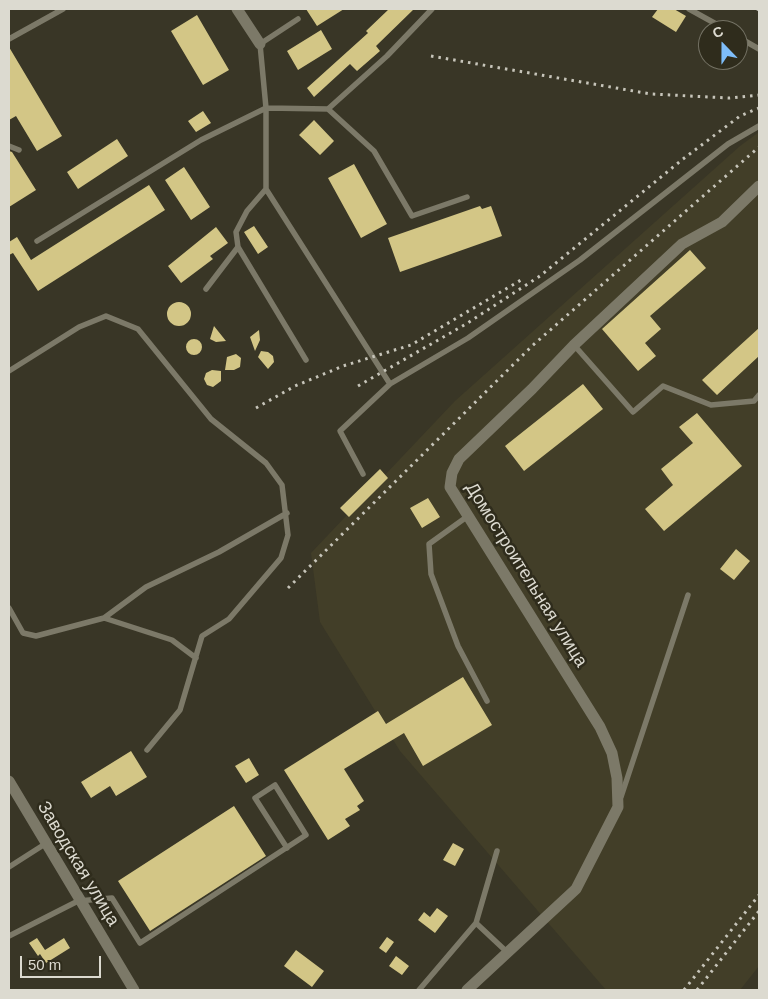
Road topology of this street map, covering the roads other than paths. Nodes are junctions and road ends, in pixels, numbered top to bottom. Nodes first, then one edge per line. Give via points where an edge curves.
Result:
1 (63, 9) edge
2 (236, 9) edge
3 (432, 9) edge
4 (690, 9) edge
5 (298, 20) dead end
6 (709, 20) edge
7 (9, 39) edge
8 (748, 42) edge
9 (260, 44) junction
10 (759, 49) edge
11 (266, 108) junction
12 (328, 110) junction
13 (759, 126) edge
14 (9, 146) edge
15 (19, 150) dead end
16 (759, 186) edge
17 (266, 189) junction
18 (468, 198) dead end
19 (37, 241) dead end
20 (238, 247) junction
21 (206, 288) dead end
22 (574, 345) junction
23 (306, 360) dead end
24 (9, 371) edge
25 (390, 384) junction
26 (759, 395) edge
27 (363, 474) dead end
28 (287, 513) junction
29 (468, 516) junction
30 (688, 595) dead end
31 (9, 608) edge
32 (104, 618) junction
33 (196, 658) junction
34 (486, 701) dead end
35 (147, 750) dead end
36 (11, 789) edge
37 (618, 807) junction
38 (45, 844) junction
39 (287, 848) junction
40 (497, 851) dead end
41 (9, 868) edge
42 (78, 901) junction
43 (476, 923) junction
44 (9, 936) edge
45 (508, 953) junction
46 (134, 990) edge
47 (419, 990) edge
48 (467, 990) edge

1 - 7 lane
2 - 9 street
3 - 12 lane
4 - 6 lane
5 - 9 lane
8 - 10 lane
9 - 11 lane
11 - 12 lane
11 - 17 lane
11 - 19 lane via 201,140
12 - 18 lane via 374,151 412,216
13 - 25 lane via 728,144 580,260 492,322
14 - 15 lane
16 - 22 street, Домостроительная улица via 722,222 682,244
17 - 20 lane via 247,211 236,232
17 - 25 lane
20 - 21 lane
20 - 23 lane
22 - 26 lane via 633,412 663,386 711,406 754,401
22 - 29 street, Домостроительная улица via 459,459 450,487
24 - 28 lane via 79,327 106,316 138,329 211,419 266,463 282,485
25 - 27 lane via 340,431
28 - 32 lane via 220,552 146,587
28 - 33 lane via 288,534 281,558 229,620 202,636
29 - 34 lane via 430,544 431,574 458,646
29 - 37 street, Домостроительная улица via 600,727 612,754
30 - 37 lane
31 - 32 lane via 23,633 36,636
32 - 33 lane via 172,640
33 - 35 lane via 180,710
36 - 38 street, Заводская улица
37 - 45 street, Домостроительная улица via 576,889
38 - 41 lane
38 - 42 street, Заводская улица
39 - 39 lane via 306,835 275,786 255,798
39 - 42 lane via 140,943 112,898
40 - 43 lane
42 - 44 lane
42 - 46 street, Заводская улица
43 - 45 lane
43 - 47 lane
45 - 48 street, Домостроительная улица

